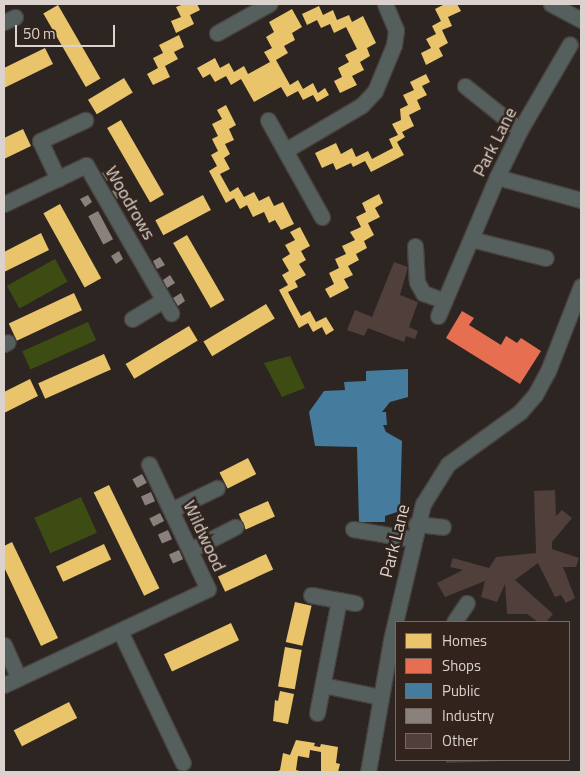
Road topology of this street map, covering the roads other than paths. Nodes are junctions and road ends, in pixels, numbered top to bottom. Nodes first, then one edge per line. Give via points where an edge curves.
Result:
1 (269, 4) edge
2 (385, 4) edge
3 (551, 4) edge
4 (581, 20) edge
5 (217, 33) dead end
6 (570, 44) dead end
7 (464, 86) dead end
8 (85, 120) dead end
9 (268, 120) dead end
10 (520, 130) junction
11 (286, 150) junction
12 (497, 176) junction
13 (58, 178) junction
14 (581, 200) edge
15 (4, 204) edge
16 (322, 217) dead end
17 (471, 239) junction
18 (414, 246) dead end
19 (546, 258) dead end
20 (581, 286) edge
21 (445, 301) junction
22 (438, 316) dead end
23 (132, 319) dead end
24 (149, 464) dead end
25 (217, 488) dead end
26 (171, 510) junction
27 (235, 527) dead end
28 (353, 528) dead end
29 (443, 528) dead end
30 (414, 532) junction
31 (190, 550) junction
32 (311, 595) dead end
33 (339, 600) junction
34 (355, 603) dead end
35 (467, 603) dead end
36 (398, 621) edge
37 (455, 621) edge
38 (116, 629) junction
39 (394, 641) edge
40 (4, 646) edge
41 (19, 678) junction
42 (4, 685) edge
43 (323, 685) junction
44 (380, 697) junction
45 (317, 713) dead end
46 (183, 762) dead end
47 (368, 772) edge

1 - 5 street
2 - 11 street via 396,30 394,44 375,91 362,105
3 - 4 street
6 - 10 street, Park Lane
7 - 10 street
8 - 13 street via 40,141
9 - 11 street
10 - 12 street, Park Lane
11 - 16 street
12 - 14 street
12 - 17 street, Park Lane
13 - 15 street, Woodrows
13 - 23 street, Woodrows via 86,165 168,307
17 - 19 street
17 - 21 street, Park Lane
18 - 21 street via 417,282 423,293
20 - 30 street, Park Lane via 548,371 535,395 520,412 472,441 448,464 436,479
21 - 22 street, Park Lane
24 - 26 street, Wildwood
25 - 26 street
26 - 31 street, Wildwood
27 - 31 street
28 - 30 street
29 - 30 street
30 - 36 street, Park Lane
31 - 38 street, Wildwood via 208,589
32 - 33 street
33 - 34 street
33 - 43 street
35 - 37 street
38 - 41 street, Wildwood
38 - 46 street
39 - 44 street, Park Lane
40 - 41 street
41 - 42 street, Wildwood
43 - 44 street
43 - 45 street
44 - 47 street, Park Lane

